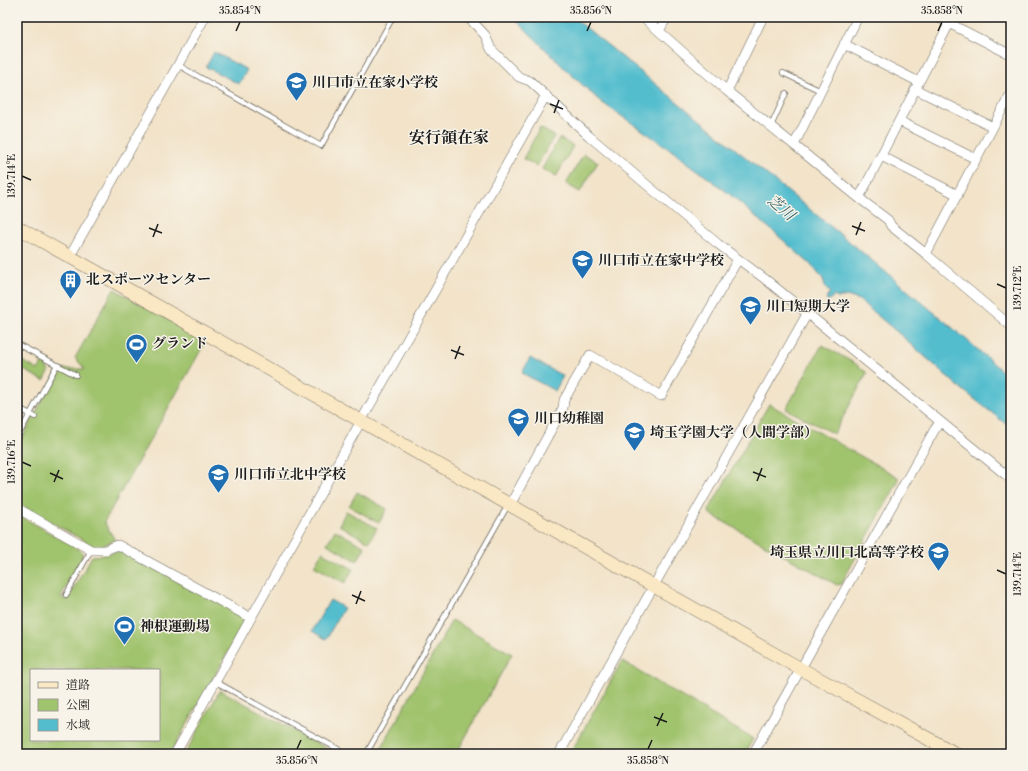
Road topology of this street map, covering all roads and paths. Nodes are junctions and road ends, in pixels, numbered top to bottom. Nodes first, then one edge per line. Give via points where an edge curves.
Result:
1 (204, 17) edge
2 (393, 17) edge
3 (468, 17) edge
4 (643, 17) edge
5 (666, 17) edge
6 (764, 17) edge
7 (858, 17) edge
8 (937, 17) edge
9 (949, 24) junction
10 (659, 31) junction
11 (844, 44) junction
12 (1011, 55) edge
13 (178, 65) junction
14 (783, 73) dead end
15 (917, 85) junction
16 (727, 91) junction
17 (821, 91) junction
18 (786, 93) dead end
19 (1011, 93) edge
20 (546, 95) junction
21 (898, 121) junction
22 (771, 126) junction
23 (993, 127) junction
24 (794, 145) junction
25 (881, 156) junction
26 (976, 159) junction
27 (958, 195) junction
28 (859, 198) junction
29 (17, 227) edge
30 (926, 254) junction
31 (70, 256) junction
32 (738, 259) junction
33 (807, 314) junction
34 (1011, 326) edge
35 (17, 344) edge
36 (57, 365) junction
37 (76, 375) dead end
38 (17, 407) edge
39 (30, 414) junction
40 (35, 417) dead end
41 (361, 421) junction
42 (940, 422) junction
43 (17, 438) edge
44 (1011, 479) edge
45 (509, 504) junction
46 (17, 508) edge
47 (91, 550) junction
48 (654, 586) junction
49 (66, 595) dead end
50 (251, 618) junction
51 (801, 669) junction
52 (216, 682) junction
53 (175, 754) edge
54 (347, 754) edge
55 (366, 754) edge
56 (560, 754) edge
57 (753, 754) edge
58 (956, 754) edge

1 - 13 street
2 - 13 lane via 321,146
3 - 20 street via 485,35 491,50 519,77 530,81
4 - 10 street
5 - 10 street
6 - 16 street
7 - 11 street
8 - 9 street
9 - 12 street
9 - 15 street
10 - 16 street
11 - 15 street
11 - 17 street
13 - 31 street
14 - 17 lane
15 - 21 street
15 - 23 street
16 - 22 street
17 - 24 street
18 - 22 lane
19 - 23 street
20 - 32 street via 607,150
20 - 41 street
21 - 25 street
21 - 26 street
22 - 24 street
23 - 26 street
24 - 28 street
25 - 27 street
25 - 28 street
26 - 27 street
27 - 30 street
28 - 30 street
29 - 31 street
30 - 34 street
31 - 41 street
32 - 33 street
32 - 45 street via 661,396 590,355 564,400 564,408
33 - 42 street
33 - 48 street
35 - 36 lane
36 - 37 lane
36 - 39 lane
38 - 39 lane
39 - 40 lane
39 - 43 lane
41 - 45 street
41 - 50 street
42 - 44 street
42 - 51 street
45 - 48 street
45 - 55 lane
46 - 47 street
47 - 49 lane
47 - 50 street via 105,550 118,545
48 - 51 street
48 - 56 street
50 - 52 street
51 - 57 street
51 - 58 street
52 - 53 street
52 - 54 lane

